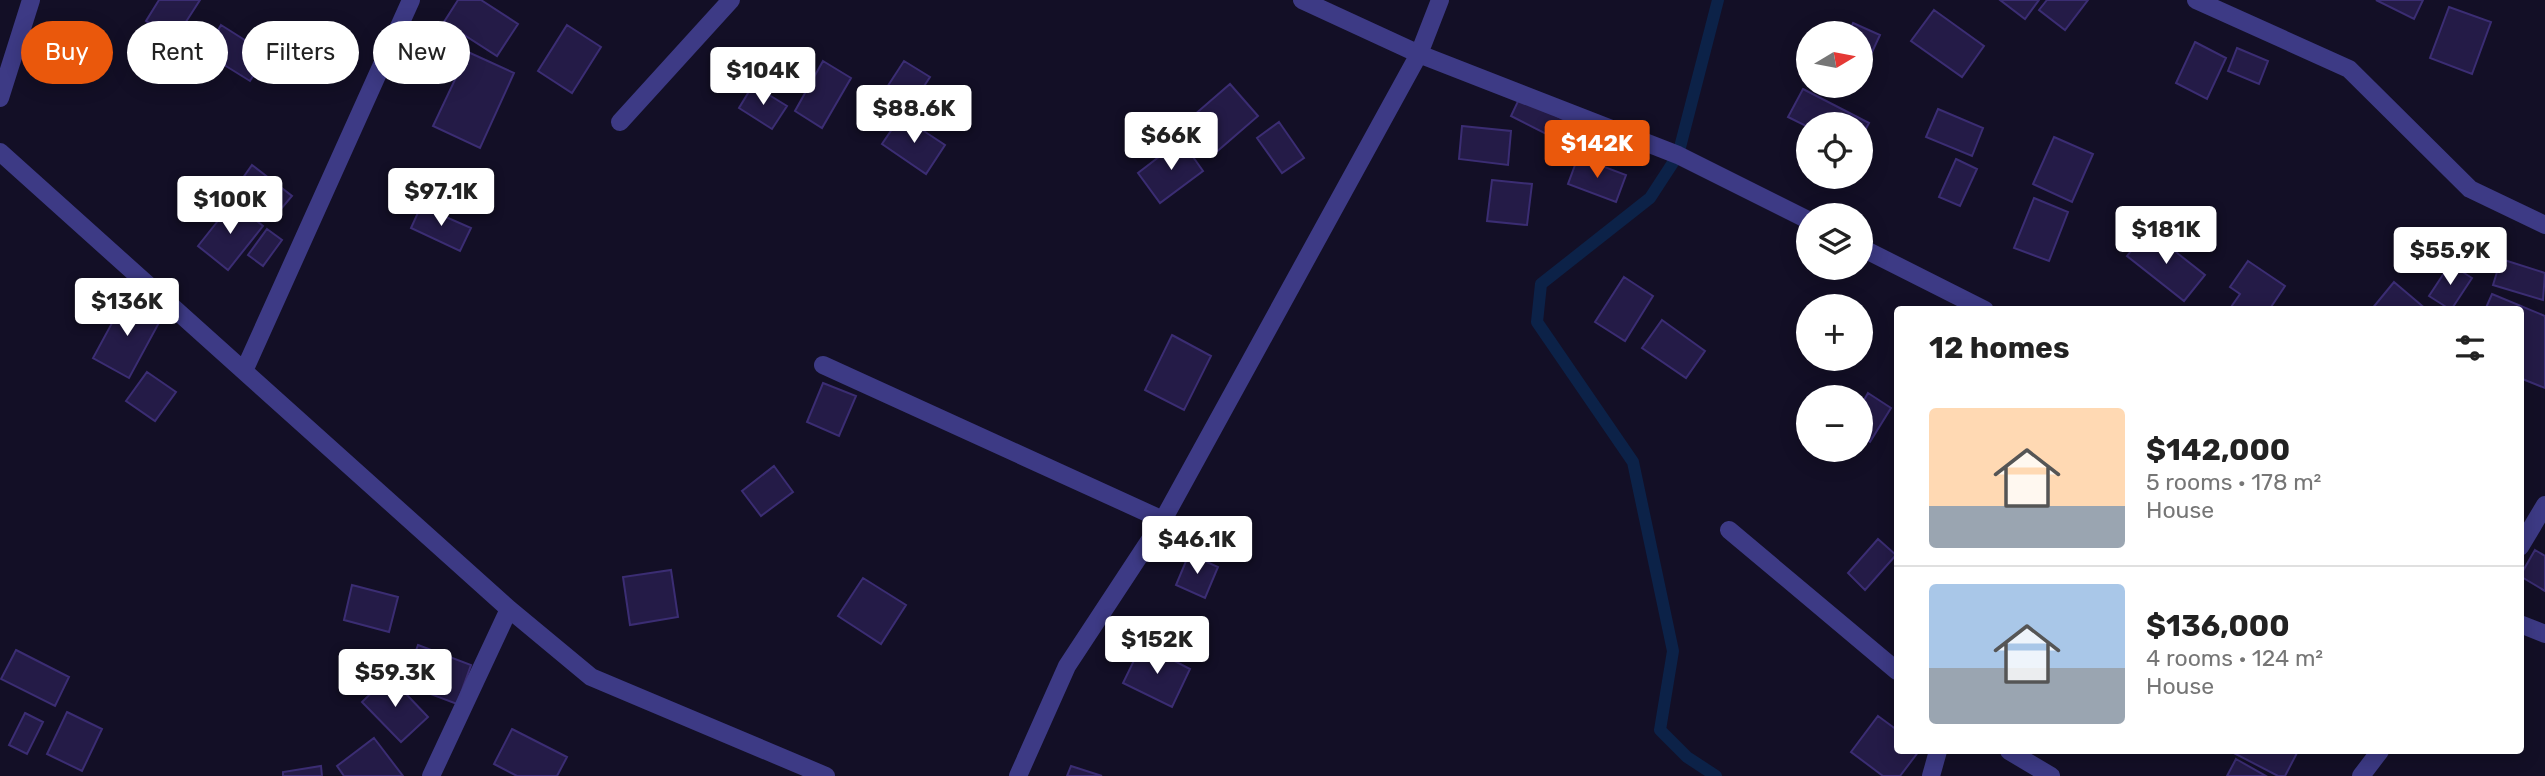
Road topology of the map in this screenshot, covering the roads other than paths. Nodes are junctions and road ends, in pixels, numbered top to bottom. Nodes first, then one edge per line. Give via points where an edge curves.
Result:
1 (31, 0) edge
2 (411, 0) edge
3 (731, 0) edge
4 (1302, 0) edge
5 (1440, 0) edge
6 (2196, 0) edge
7 (1419, 54) junction
8 (0, 98) edge
9 (620, 122) dead end
10 (0, 152) edge
11 (1796, 214) edge
12 (2545, 225) edge
13 (1873, 254) edge
14 (1977, 306) edge
15 (823, 365) dead end
16 (244, 370) junction
17 (2545, 505) edge
18 (1163, 520) junction
19 (1729, 530) dead end
20 (2524, 540) edge
21 (509, 609) junction
22 (2524, 626) edge
23 (2545, 634) edge
24 (1894, 668) edge
25 (1937, 754) edge
26 (2014, 754) edge
27 (2378, 754) edge
28 (431, 776) edge
29 (827, 776) edge
30 (1018, 776) edge
31 (1931, 776) edge
32 (2051, 776) edge
33 (2361, 776) edge

1 - 8 street
2 - 16 street
3 - 9 street
4 - 7 street
5 - 7 street
6 - 12 street via 2349,69 2470,189
7 - 11 street via 1678,155
7 - 18 street
10 - 16 street
13 - 14 street
15 - 18 street
16 - 21 street
17 - 20 street
18 - 30 street via 1067,666
19 - 24 street
21 - 28 street
21 - 29 street via 591,677
22 - 23 street
25 - 31 street
26 - 32 street
27 - 33 street

